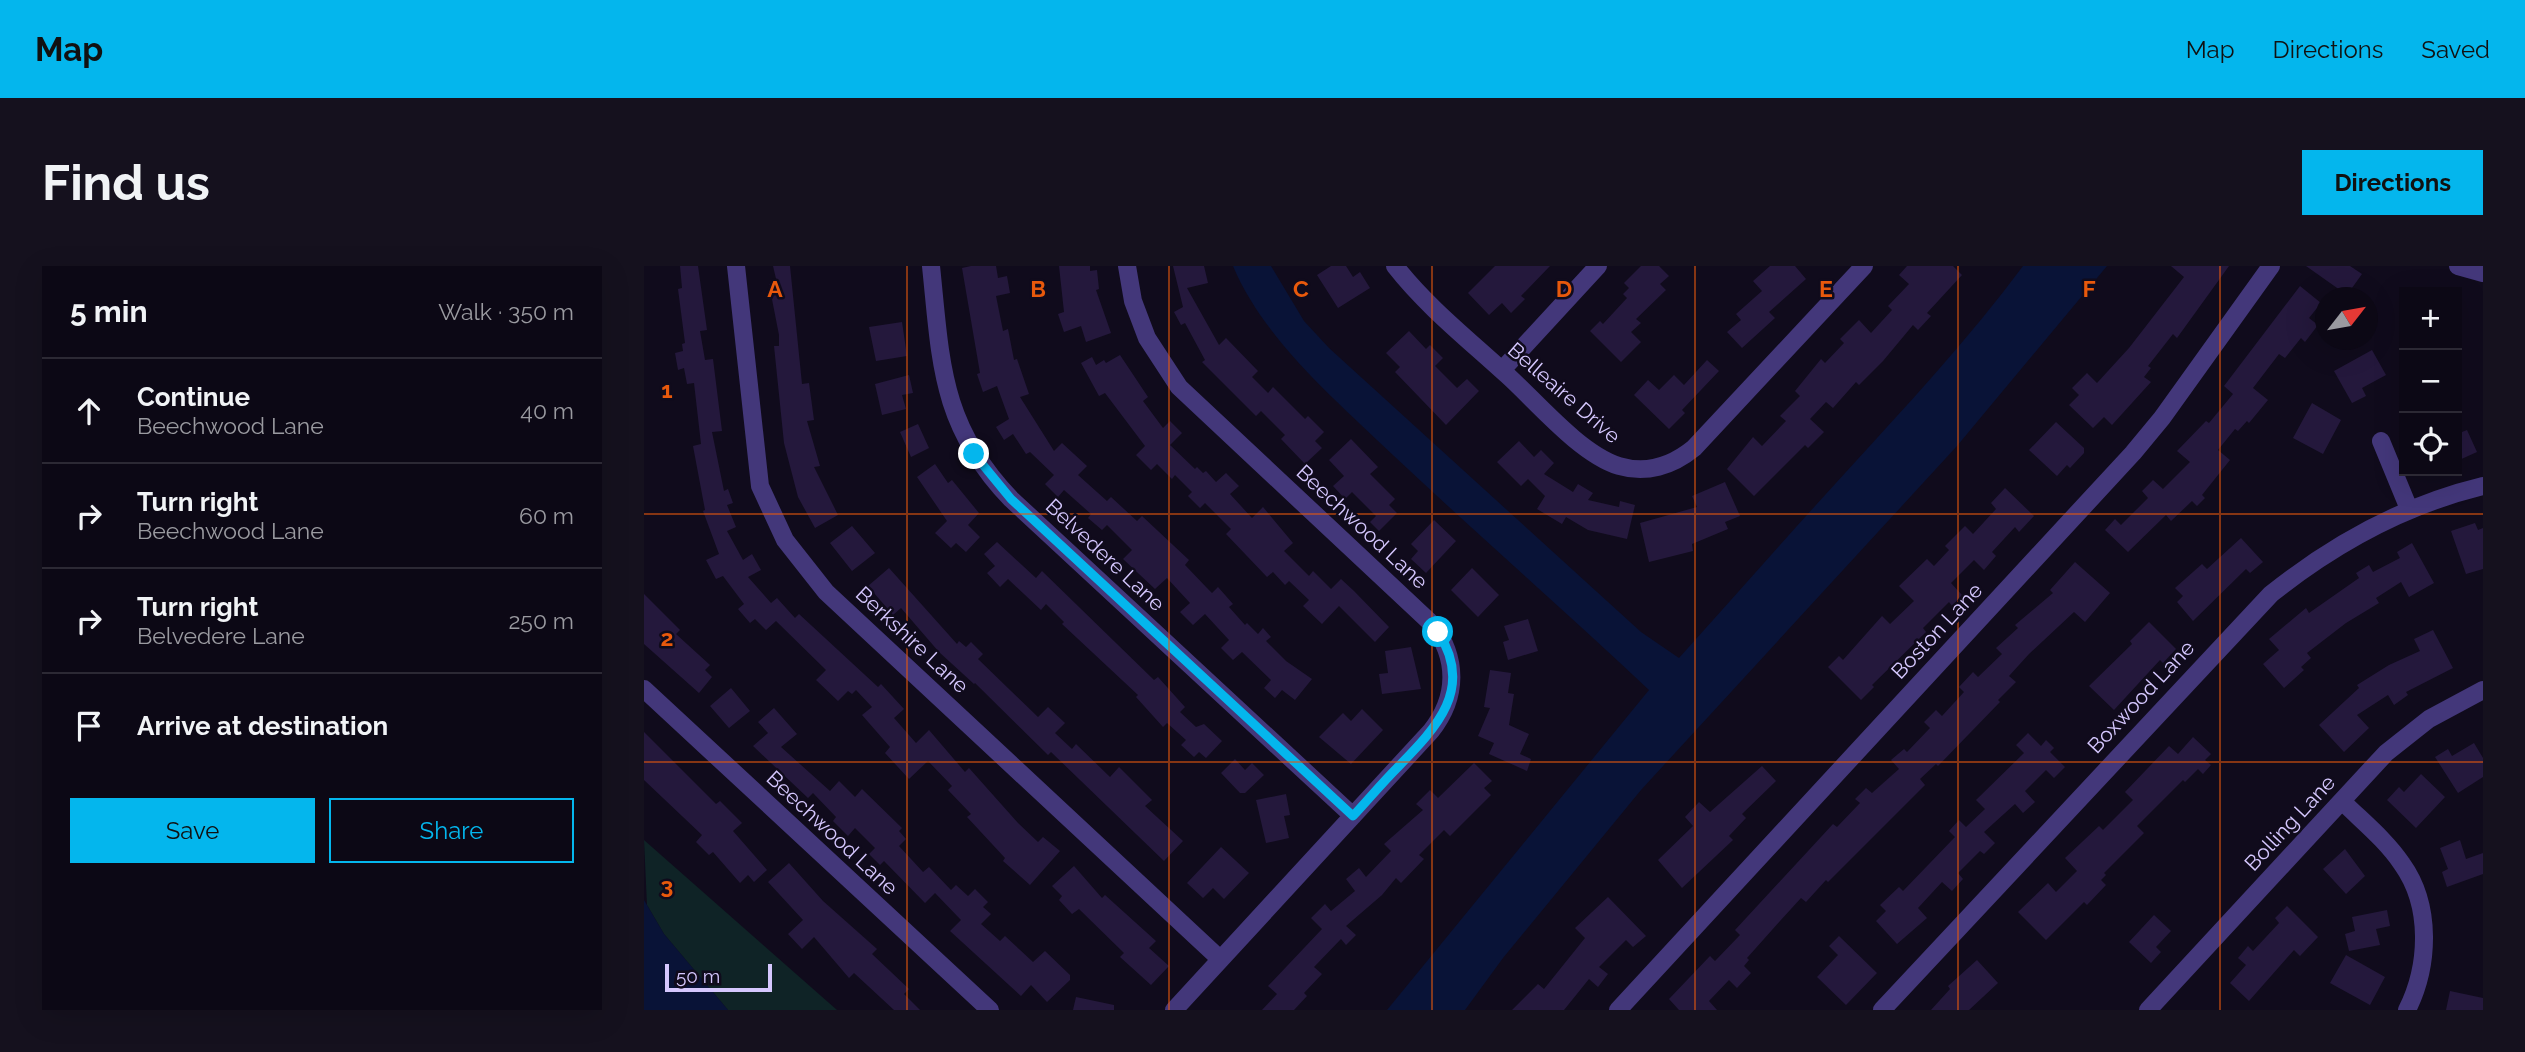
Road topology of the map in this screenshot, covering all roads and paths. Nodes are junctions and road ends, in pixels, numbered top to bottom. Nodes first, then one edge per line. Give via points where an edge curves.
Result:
1 (736, 266) edge
2 (931, 266) edge
3 (1127, 266) edge
4 (1395, 266) edge
5 (1598, 266) edge
6 (1864, 266) edge
7 (2271, 266) edge
8 (2458, 266) edge
9 (2483, 274) edge
10 (1502, 370) junction
11 (2381, 440) dead end
12 (2483, 486) edge
13 (2409, 509) junction
14 (644, 688) edge
15 (2483, 690) edge
16 (2342, 801) junction
17 (1353, 816) junction
18 (1220, 960) junction
19 (990, 1010) edge
20 (1174, 1010) edge
21 (1618, 1010) edge
22 (1882, 1010) edge
23 (2148, 1010) edge
24 (2407, 1010) edge

1 - 18 street, Berkshire Lane via 756,469 773,520 796,557 826,592
2 - 17 street, Belvedere Lane via 947,393 960,429 981,464 1011,499
3 - 17 street, Beechwood Lane via 1130,290 1147,338 1179,387 1419,611 1446,646 1452,674 1444,713
4 - 10 street, Belleaire Drive
5 - 10 street
6 - 10 street, Belleaire Drive via 1701,441 1661,467 1629,468 1601,458
7 - 21 street, Boston Lane via 2133,453
8 - 9 street
11 - 13 street
12 - 13 street, Boxwood Lane
13 - 22 street, Boxwood Lane via 2326,552 2252,612
14 - 19 street, Beechwood Lane
15 - 16 street, Bolling Lane via 2414,729
16 - 23 street, Bolling Lane
16 - 24 street via 2397,857 2418,897 2423,957
17 - 18 street, Beechwood Lane
18 - 20 street, Beechwood Lane

